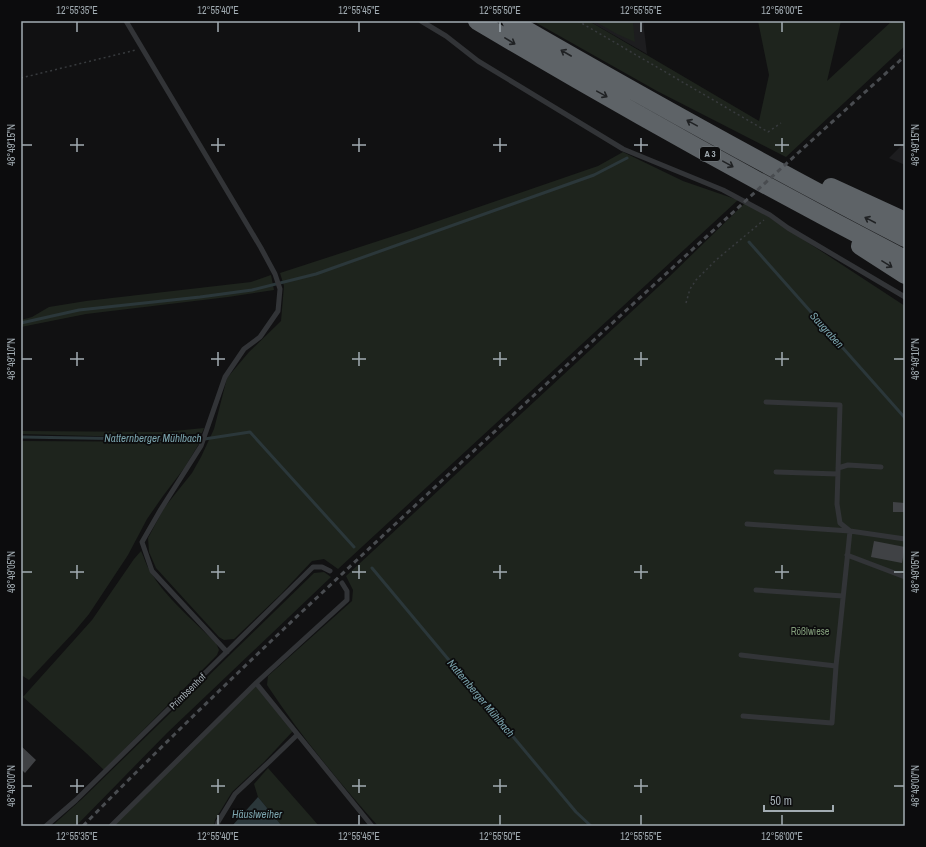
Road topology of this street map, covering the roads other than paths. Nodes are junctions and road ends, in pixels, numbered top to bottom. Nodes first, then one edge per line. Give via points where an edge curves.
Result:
1 (126, 21) edge
2 (421, 21) edge
3 (477, 21) edge
4 (511, 21) edge
5 (726, 142) junction
6 (905, 221) edge
7 (852, 231) junction
8 (905, 238) edge
9 (905, 259) edge
10 (905, 275) edge
11 (905, 297) edge
12 (766, 402) dead end
13 (881, 467) dead end
14 (838, 468) junction
15 (776, 472) dead end
16 (838, 474) junction
17 (747, 524) dead end
18 (850, 530) junction
19 (905, 539) edge
20 (847, 555) junction
21 (330, 571) dead end
22 (905, 577) edge
23 (342, 583) dead end
24 (756, 590) dead end
25 (843, 596) junction
26 (227, 652) junction
27 (741, 655) dead end
28 (836, 666) junction
29 (256, 683) junction
30 (744, 716) dead end
31 (297, 734) junction
32 (46, 826) edge
33 (111, 826) edge
34 (217, 826) edge
35 (372, 826) edge

1 - 26 lane via 253,234 280,289 278,312 260,337 244,349 225,377 201,446 142,542 152,571
2 - 11 lane via 446,36 478,61 623,149 723,190 770,215
3 -> 7 highway, A 3 via 568,75
5 -> 4 highway, A 3
5 - 6 highway, A 3 via 745,145
8 -> 5 highway, A 3
7 - 9 highway, A 3
7 -> 10 highway via 860,247
12 - 14 lane via 840,405
13 - 14 lane via 848,465
14 - 16 lane
15 - 16 lane
16 - 18 lane via 837,504 840,524
17 - 18 lane
18 - 19 lane
18 - 20 lane
20 - 22 lane
20 - 25 lane
21 - 26 lane, Primbsenhof via 322,567 313,567
23 - 29 lane via 347,591 347,600
24 - 25 lane
25 - 28 lane
26 - 32 lane, Primbsenhof via 76,800
27 - 28 lane
28 - 30 lane via 832,722
29 - 31 lane
29 - 33 lane
31 - 34 lane via 235,794
31 - 35 lane

